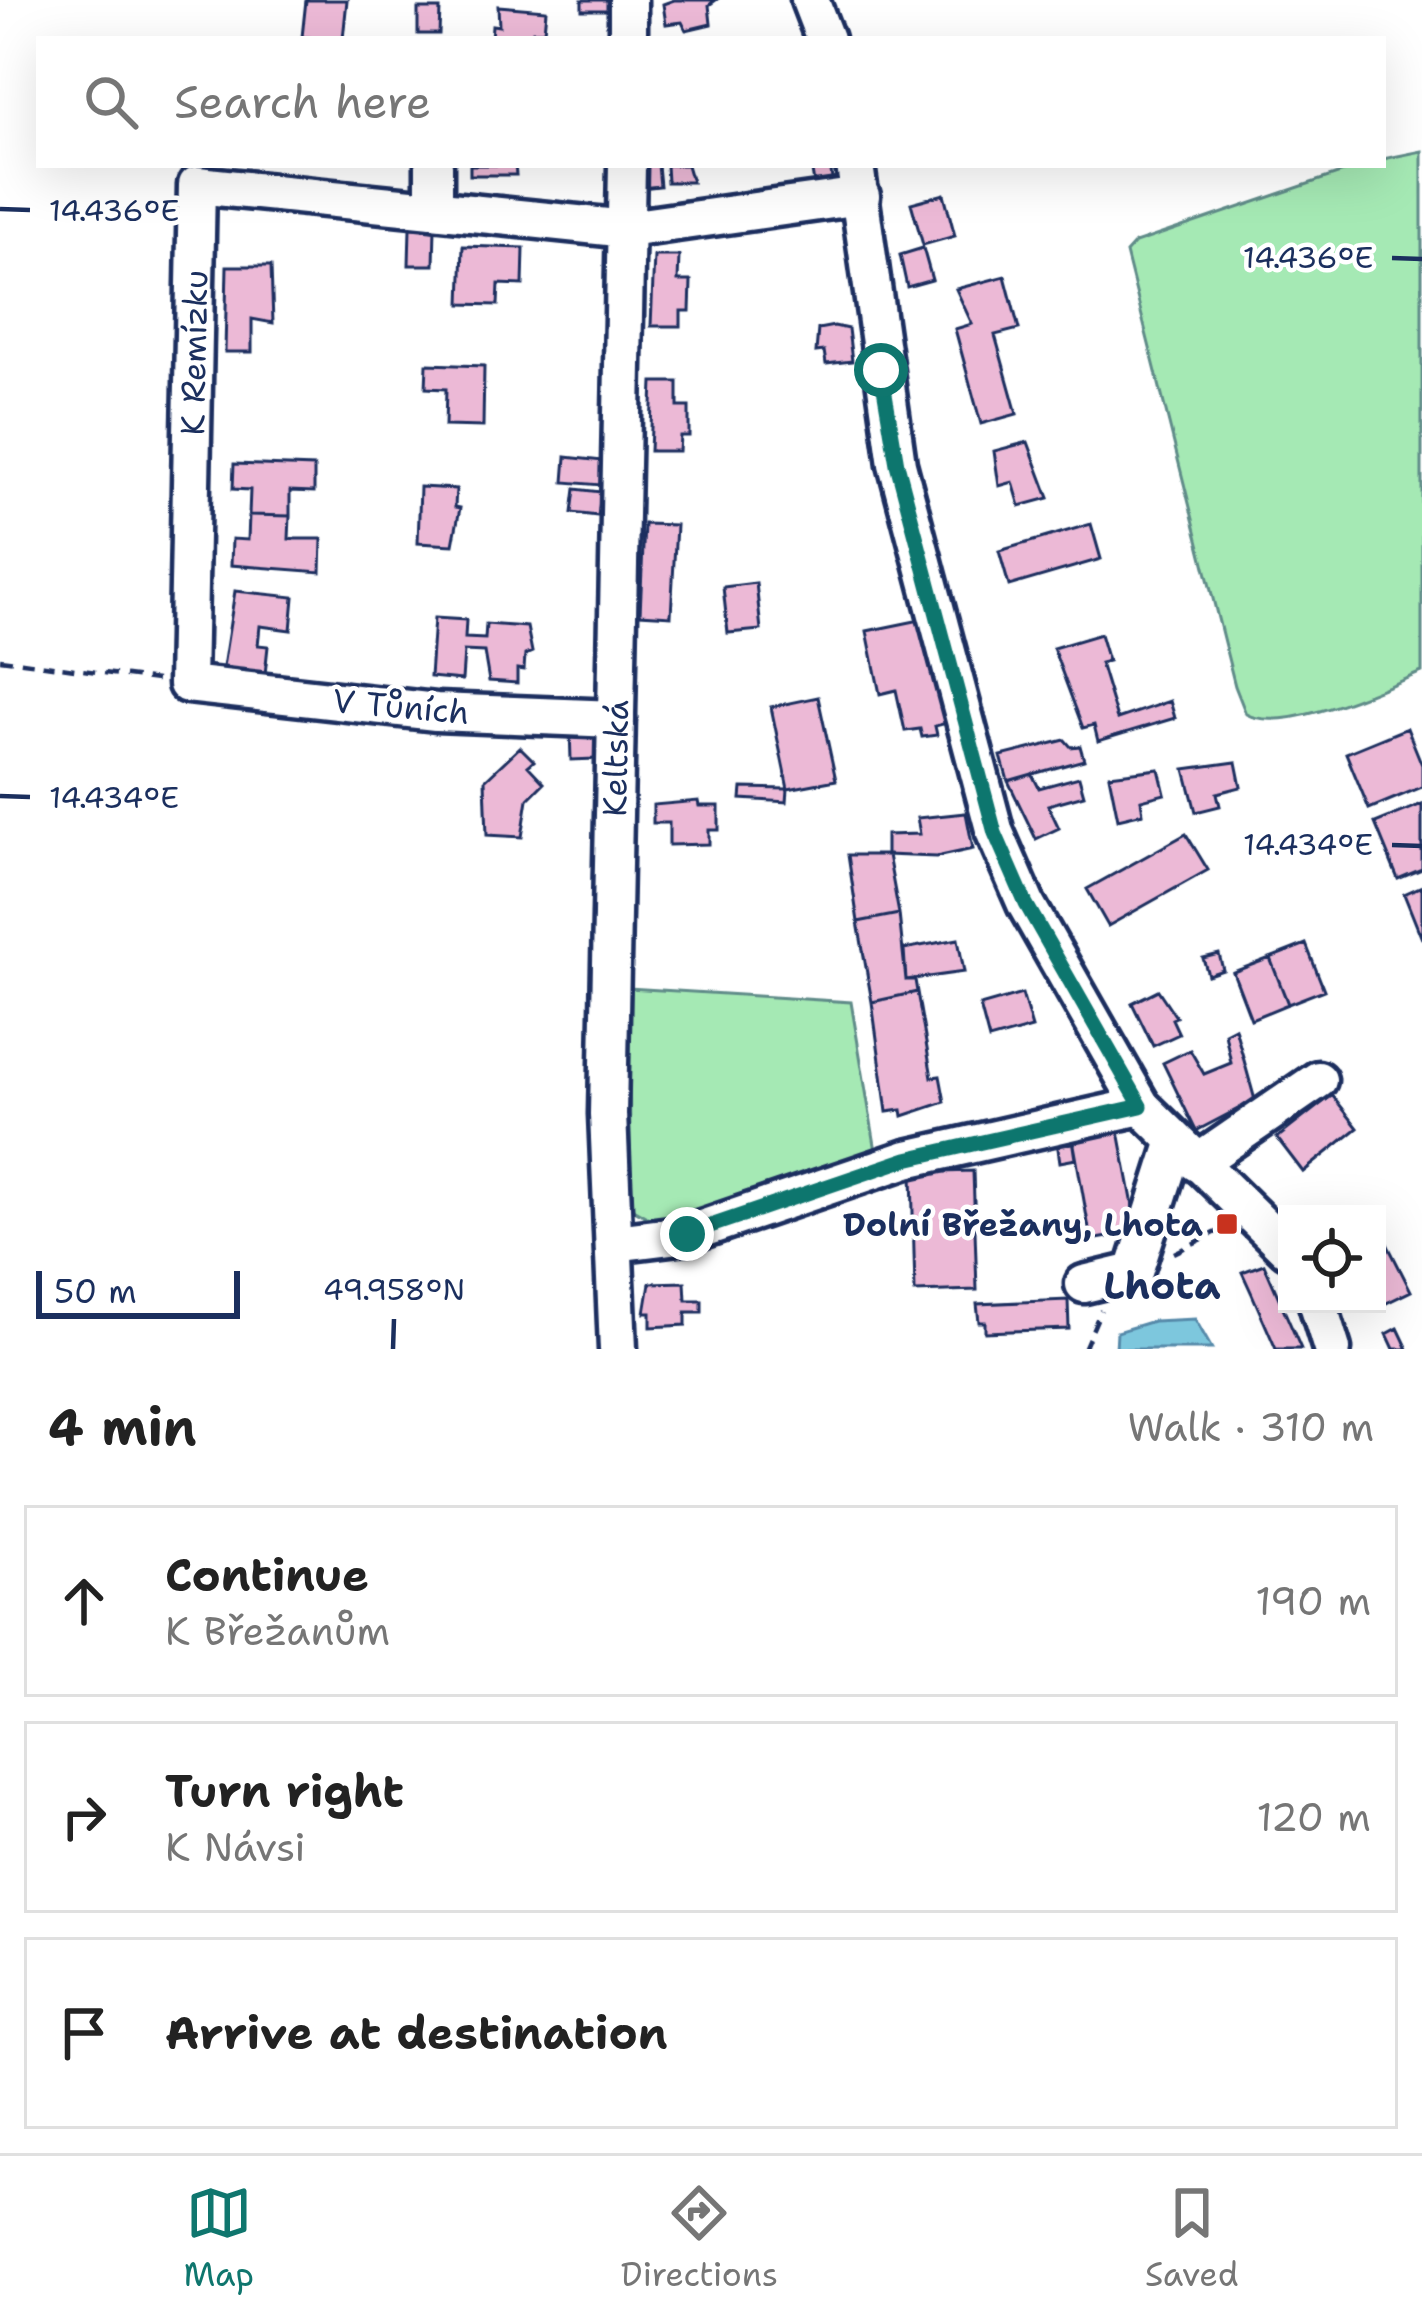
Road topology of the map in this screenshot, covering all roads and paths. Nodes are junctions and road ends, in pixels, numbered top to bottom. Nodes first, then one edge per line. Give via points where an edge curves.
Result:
1 (628, 0) edge
2 (810, 0) edge
3 (628, 36) edge
4 (824, 36) edge
5 (434, 168) edge
6 (627, 168) edge
7 (858, 181) edge
8 (434, 209) junction
9 (627, 229) junction
10 (0, 659) edge
11 (187, 684) junction
12 (616, 718) junction
13 (1318, 1080) dead end
14 (1141, 1106) junction
15 (1186, 1154) junction
16 (1278, 1239) edge
17 (615, 1243) junction
18 (1084, 1284) dead end
19 (1321, 1313) edge
20 (618, 1349) edge
21 (1332, 1349) edge

1 - 3 street
2 - 4 street
5 - 8 street
6 - 9 street, Keltská
7 - 9 street, K Remízku
7 - 14 street via 897,464 995,833 1036,923
8 - 9 street, K Remízku
8 - 11 street, K Remízku via 197,185
9 - 12 street, Keltská
10 - 11 path
11 - 12 street, V Tůních via 436,712
12 - 17 street, Keltská via 608,1114
13 - 15 street
14 - 15 street
14 - 17 street via 907,1159 687,1234
15 - 16 street
15 - 18 street via 1134,1272
17 - 20 street, Keltská
19 - 21 street

